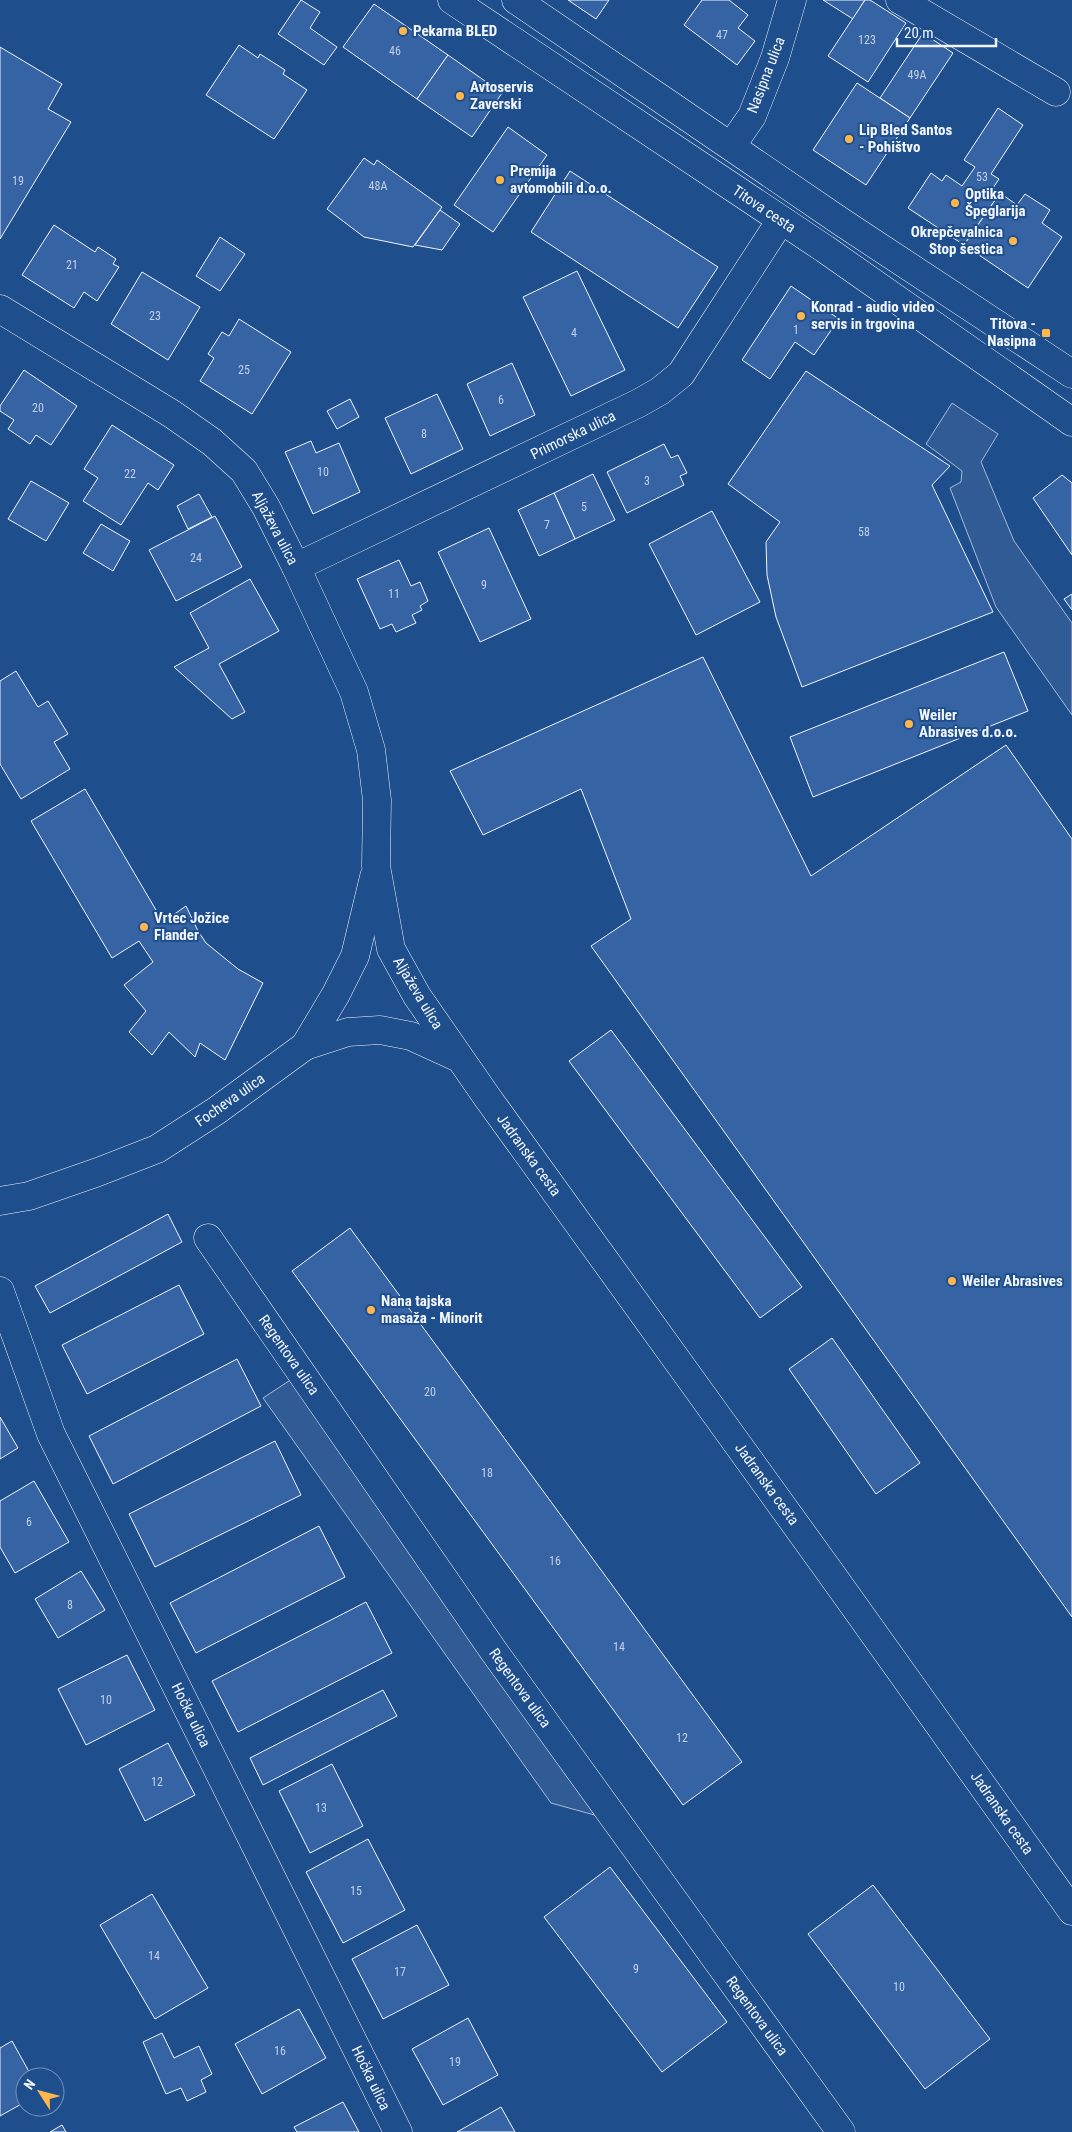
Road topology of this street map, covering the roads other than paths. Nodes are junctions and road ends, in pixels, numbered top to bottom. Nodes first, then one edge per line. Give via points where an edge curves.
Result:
1 (452, 0) edge
2 (516, 0) edge
3 (792, 0) edge
4 (900, 0) edge
5 (1056, 92) dead end
6 (732, 145) junction
7 (781, 220) junction
8 (0, 309) edge
9 (1072, 374) edge
10 (1072, 422) edge
11 (296, 567) junction
12 (376, 866) junction
13 (305, 1046) junction
14 (459, 1058) junction
15 (0, 1201) edge
16 (208, 1238) dead end
17 (0, 1291) edge
18 (1072, 1911) edge
19 (835, 2130) edge
20 (398, 2132) edge

1 - 7 street, Titova cesta
2 - 6 street
3 - 6 street, Nasipna ulica via 775,58 752,116
4 - 5 street
6 - 9 street via 843,223
7 - 10 street, Titova cesta
7 - 11 street, Primorska ulica via 680,374 660,391
8 - 11 street, Aljaževa ulica via 212,442 244,471
11 - 12 street, Aljaževa ulica via 354,692 371,750 377,800
12 - 13 street, Aljaževa ulica via 355,956
12 - 14 street, Aljaževa ulica via 391,949
13 - 14 street, Focheva ulica via 348,1032 380,1030 411,1036
13 - 15 street, Focheva ulica via 216,1111 156,1149 30,1196
14 - 18 street, Jadranska cesta
16 - 19 street, Regentova ulica via 495,1653
17 - 20 street, Hočka ulica via 51,1434

